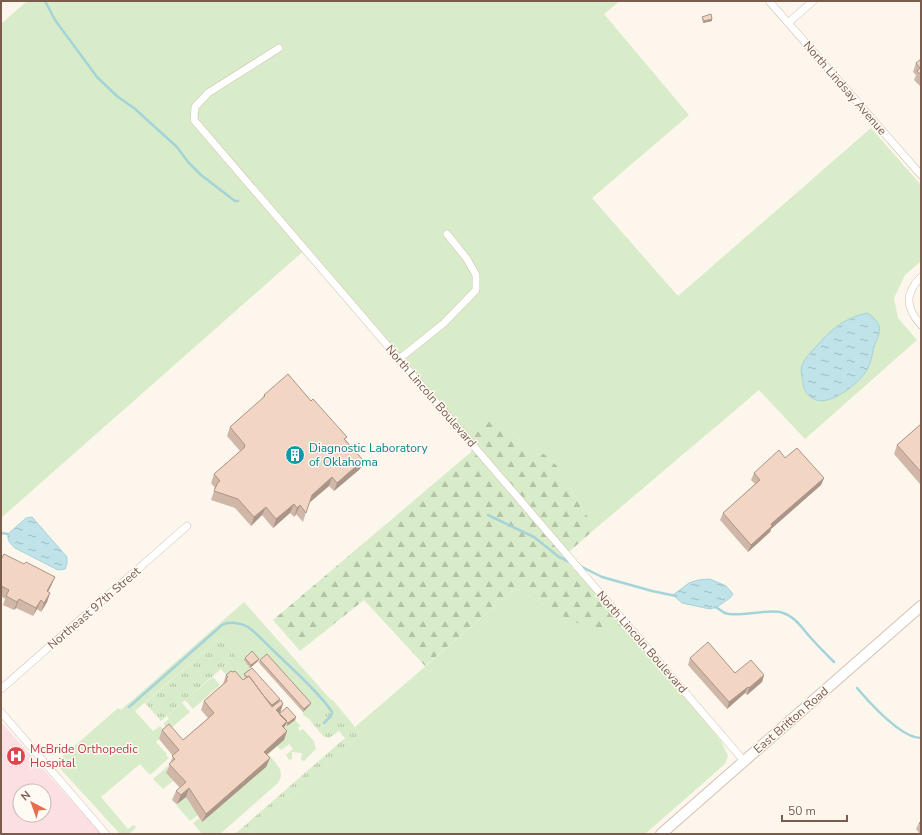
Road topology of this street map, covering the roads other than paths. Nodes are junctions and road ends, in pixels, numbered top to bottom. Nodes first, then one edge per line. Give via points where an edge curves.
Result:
1 (769, 1) edge
2 (813, 1) edge
3 (788, 23) junction
4 (279, 48) dead end
5 (921, 175) edge
6 (447, 234) dead end
7 (921, 277) edge
8 (921, 325) edge
9 (399, 359) junction
10 (187, 526) dead end
11 (921, 606) edge
12 (1, 689) edge
13 (1, 712) edge
14 (744, 761) junction
15 (106, 834) edge
16 (661, 834) edge

1 - 3 street, North Lindsay Avenue
2 - 3 street
3 - 5 street, North Lindsay Avenue
4 - 9 street, North Lincoln Boulevard via 208,93 194,107 194,120
6 - 9 street via 476,275 476,290 444,323
7 - 8 street via 911,290 909,302 913,316
9 - 14 street, North Lincoln Boulevard
10 - 12 street, Northeast 97th Street
11 - 14 main road, East Britton Road
13 - 15 street
14 - 16 main road, East Britton Road

